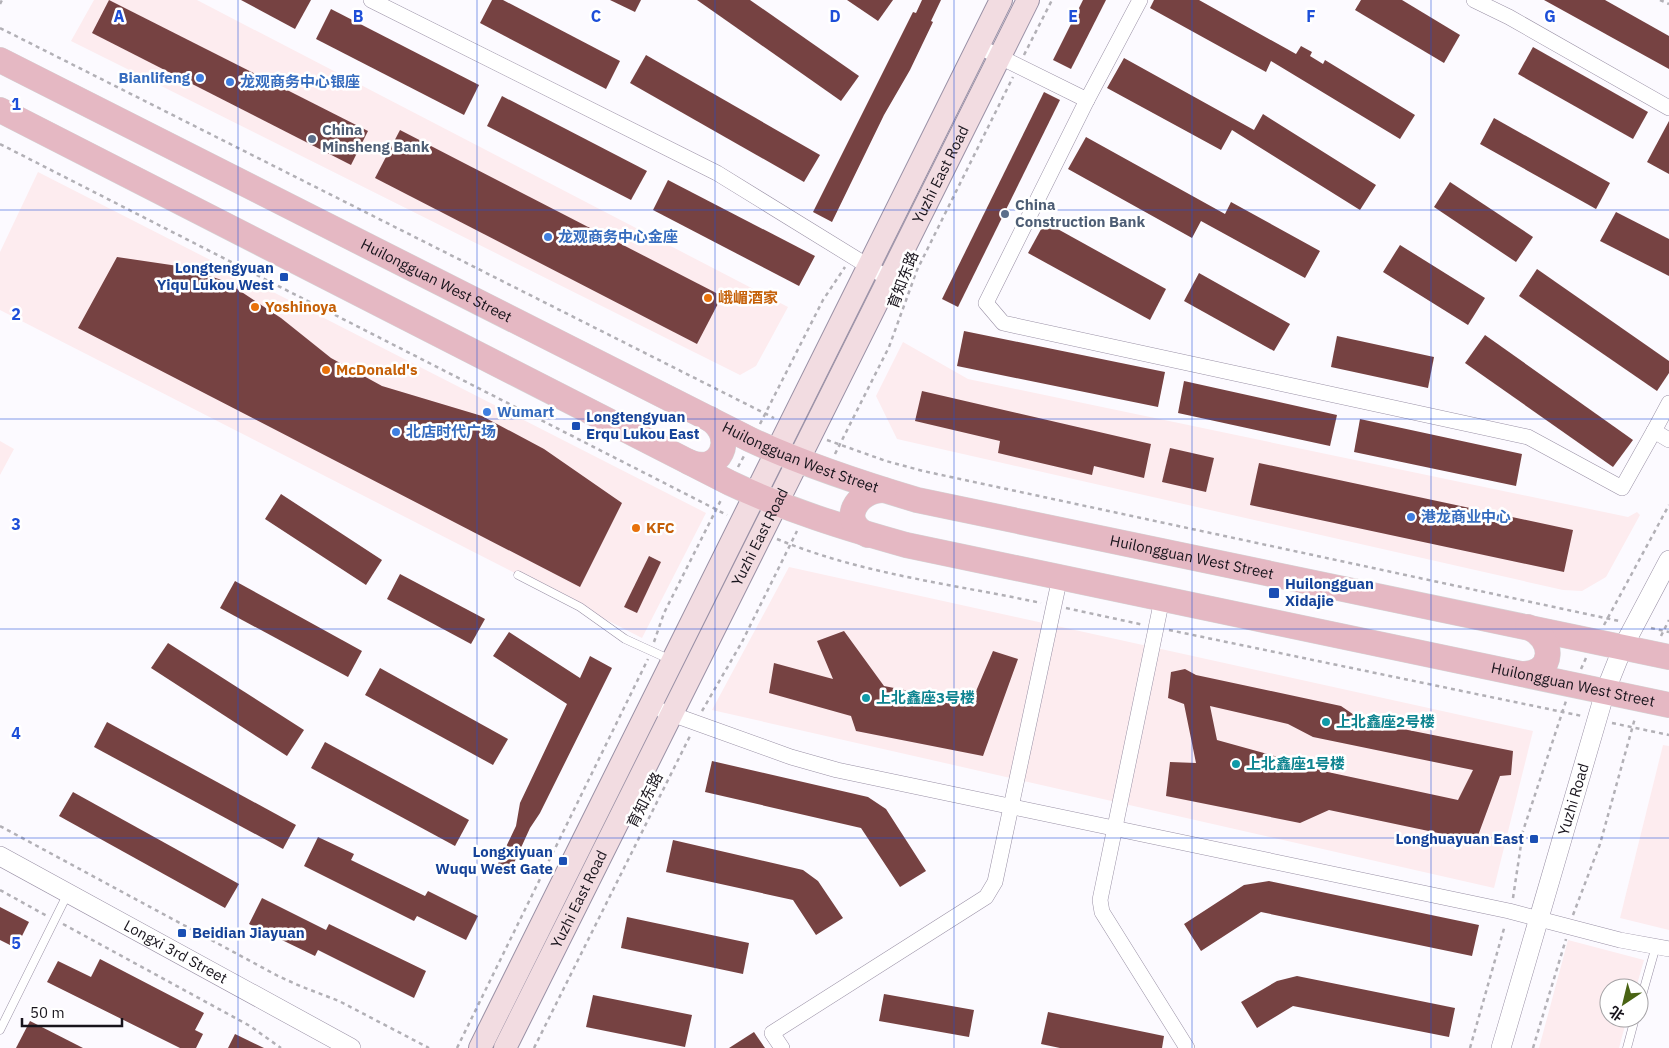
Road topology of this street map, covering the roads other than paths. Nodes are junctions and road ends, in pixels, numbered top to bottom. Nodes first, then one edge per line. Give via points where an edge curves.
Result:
1 (371, 0) edge
2 (1001, 0) edge
3 (1028, 0) edge
4 (1140, 0) edge
5 (1474, 0) edge
6 (978, 46) junction
7 (0, 60) edge
8 (1009, 61) junction
9 (1087, 100) junction
10 (1669, 108) edge
11 (0, 110) edge
12 (860, 261) junction
13 (889, 279) junction
14 (1669, 403) edge
15 (710, 419) junction
16 (1654, 431) junction
17 (1669, 440) edge
18 (787, 456) junction
19 (689, 462) junction
20 (884, 490) junction
21 (766, 499) junction
22 (868, 534) junction
23 (1669, 560) edge
24 (518, 575) dead end
25 (1060, 577) junction
26 (1162, 599) junction
27 (1528, 627) junction
28 (1623, 647) junction
29 (1661, 655) edge
30 (673, 661) junction
31 (1523, 674) junction
32 (1605, 692) junction
33 (1669, 704) edge
34 (650, 706) junction
35 (672, 714) junction
36 (1011, 806) junction
37 (1114, 828) junction
38 (0, 856) edge
39 (68, 893) junction
40 (1539, 918) junction
41 (1662, 948) edge
42 (1649, 981) edge
43 (1632, 1028) edge
44 (0, 1030) edge
45 (351, 1048) edge
46 (480, 1048) edge
47 (505, 1048) edge
48 (782, 1048) edge
49 (1187, 1048) edge
50 (1501, 1048) edge
51 (1627, 1048) edge

1 - 12 street via 717,173
2 - 6 main road, Yuzhi East Road
3 - 8 main road, Yuzhi East Road
4 - 9 street
5 - 10 street
6 - 8 street
6 - 12 main road, Yuzhi East Road
7 - 15 main road, Huilongguan West Street
8 - 9 street
8 - 13 main road, Yuzhi East Road
9 - 16 street via 986,303 1004,323 1528,438 1622,488
11 - 19 main road, Huilongguan West Street
12 - 13 street
12 - 18 main road, Yuzhi East Road
13 - 18 main road, Yuzhi East Road
14 - 16 street
15 - 18 main road, Huilongguan West Street
15 - 19 main road via 723,436 722,451 708,464
16 - 17 street
18 - 20 main road, Huilongguan West Street
18 - 21 main road, Yuzhi East Road
19 - 21 main road, Huilongguan West Street
20 - 22 main road via 867,493 855,504 855,523
20 - 27 main road, Huilongguan West Street via 917,500
21 - 22 main road, Huilongguan West Street
21 - 30 main road, Yuzhi East Road
21 - 35 main road, Yuzhi East Road
22 - 25 main road, Huilongguan West Street
23 - 28 street, Yuzhi Road
24 - 30 lane via 580,607 625,638
25 - 26 main road, Huilongguan West Street
25 - 36 street
26 - 31 main road, Huilongguan West Street
26 - 37 street
27 - 28 main road, Huilongguan West Street
27 - 31 main road via 1542,637 1548,652 1539,669
28 - 29 main road, Huilongguan West Street
28 - 32 street, Yuzhi Road
30 - 34 main road, Yuzhi East Road
31 - 32 main road, Huilongguan West Street
32 - 33 main road, Huilongguan West Street
32 - 40 street, Yuzhi Road
34 - 35 street
34 - 46 main road, Yuzhi East Road
35 - 36 street via 814,764
35 - 47 main road, Yuzhi East Road
36 - 37 street
36 - 48 street via 995,882 986,897 772,1033
37 - 40 street
37 - 49 street via 1100,900 1102,912
38 - 39 street, Longxi 3rd Street
39 - 44 lane
39 - 45 street, Longxi 3rd Street
40 - 41 street
40 - 50 street, Yuzhi Road
41 - 42 lane
43 - 51 lane

